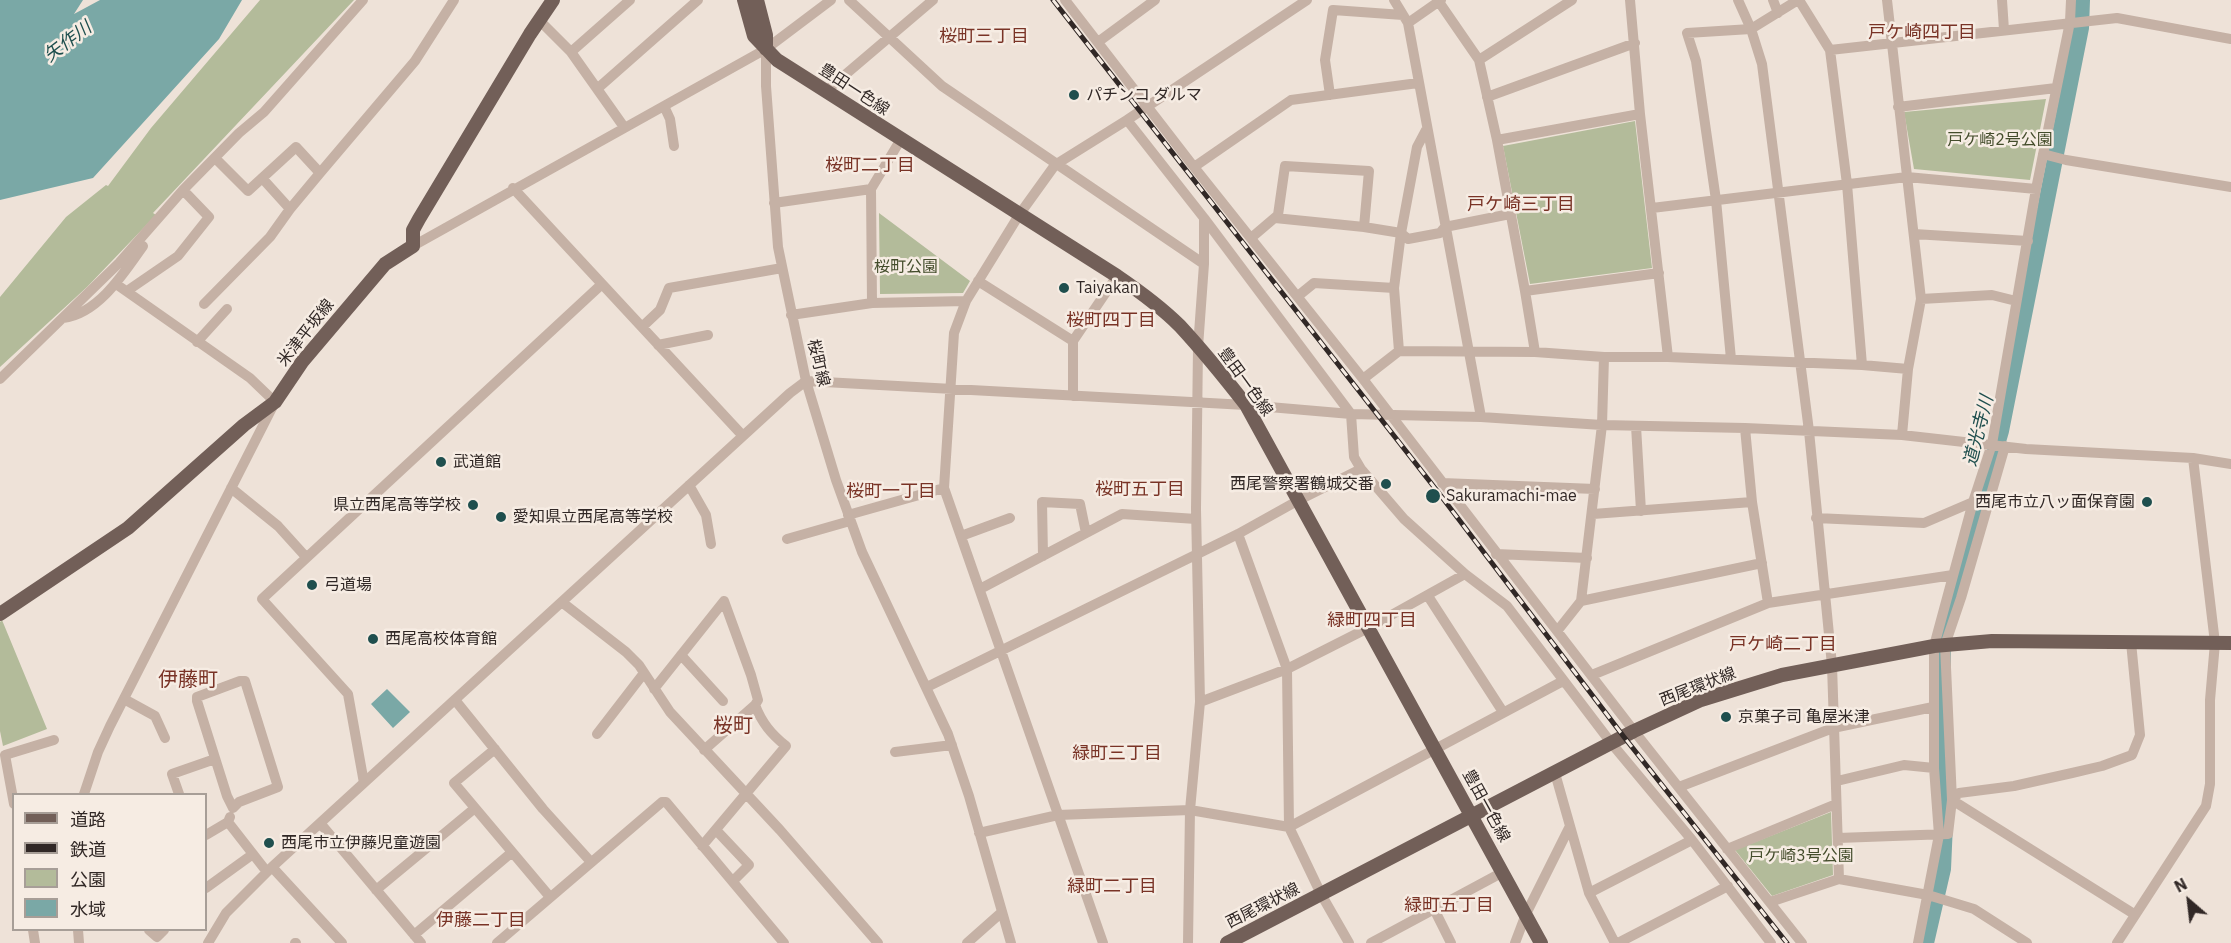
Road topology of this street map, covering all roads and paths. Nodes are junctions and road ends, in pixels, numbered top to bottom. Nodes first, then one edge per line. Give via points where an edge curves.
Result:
1 (363, 0) edge
2 (454, 0) edge
3 (553, 0) edge
4 (630, 0) edge
5 (698, 0) edge
6 (744, 0) edge
7 (756, 0) edge
8 (831, 0) edge
9 (849, 0) edge
10 (933, 0) edge
11 (1065, 0) edge
12 (1307, 0) edge
13 (1394, 0) edge
14 (1572, 0) edge
15 (1630, 0) edge
16 (1738, 0) edge
17 (1773, 0) edge
18 (1799, 0) edge
19 (1887, 0) edge
20 (2002, 0) edge
21 (2071, 0) edge
22 (1440, 1) edge
23 (1148, 2) edge
24 (1778, 13) junction
25 (1406, 19) junction
26 (539, 20) junction
27 (2071, 22) junction
28 (1751, 29) junction
29 (2004, 30) junction
30 (889, 37) junction
31 (2231, 39) edge
32 (1098, 42) junction
33 (1635, 43) junction
34 (1891, 44) junction
35 (766, 49) junction
36 (1830, 50) junction
37 (571, 52) junction
38 (1479, 60) junction
39 (1418, 83) junction
40 (2056, 88) junction
41 (597, 89) junction
42 (826, 91) junction
43 (1330, 95) junction
44 (1487, 97) junction
45 (664, 106) junction
46 (1147, 106) junction
47 (1898, 107) junction
48 (1640, 114) junction
49 (1127, 120) junction
50 (624, 128) junction
51 (1426, 129) junction
52 (901, 139) junction
53 (1497, 140) junction
54 (674, 146) dead end
55 (2043, 154) junction
56 (215, 158) junction
57 (1055, 165) junction
58 (1194, 167) junction
59 (320, 173) junction
60 (1907, 177) junction
61 (262, 178) junction
62 (1847, 184) junction
63 (2231, 187) edge
64 (513, 188) junction
65 (871, 189) junction
66 (2036, 189) junction
67 (183, 190) junction
68 (1779, 192) junction
69 (1716, 200) junction
70 (774, 203) junction
71 (1652, 208) junction
72 (290, 209) junction
73 (1510, 214) junction
74 (1019, 215) junction
75 (1204, 218) junction
76 (1275, 218) junction
77 (1364, 227) junction
78 (1445, 227) junction
79 (150, 230) junction
80 (1401, 232) junction
81 (1914, 234) junction
82 (1251, 238) junction
83 (2028, 241) junction
84 (412, 246) junction
85 (1203, 264) junction
86 (782, 268) junction
87 (1659, 273) junction
88 (1117, 276) junction
89 (978, 281) junction
90 (116, 284) junction
91 (602, 284) junction
92 (1394, 288) junction
93 (127, 291) junction
94 (1525, 291) junction
95 (1298, 296) junction
96 (1921, 299) junction
97 (966, 301) junction
98 (2016, 301) junction
99 (872, 303) junction
100 (204, 304) dead end
101 (227, 309) dead end
102 (792, 315) junction
103 (63, 318) junction
104 (642, 327) junction
105 (708, 335) dead end
106 (1073, 341) junction
107 (197, 342) junction
108 (658, 345) junction
109 (1198, 347) junction
110 (1399, 351) junction
111 (1467, 351) junction
112 (1535, 352) junction
113 (1604, 357) junction
114 (1668, 357) junction
115 (1731, 359) junction
116 (1800, 363) junction
117 (1862, 365) junction
118 (1908, 369) junction
119 (0, 379) edge
120 (1363, 379) junction
121 (806, 381) junction
122 (951, 390) junction
123 (1073, 396) junction
124 (275, 402) junction
125 (1199, 403) junction
126 (1246, 405) junction
127 (1351, 414) junction
128 (1390, 415) junction
129 (1481, 417) junction
130 (1602, 425) junction
131 (1636, 426) junction
132 (1745, 428) junction
133 (1809, 431) junction
134 (1902, 435) junction
135 (743, 436) junction
136 (1998, 445) junction
137 (2193, 458) junction
138 (2231, 464) edge
139 (1361, 469) junction
140 (1442, 483) junction
141 (689, 485) junction
142 (231, 488) junction
143 (944, 488) junction
144 (1595, 489) junction
145 (1299, 500) junction
146 (1752, 502) junction
147 (1973, 502) junction
148 (1641, 511) junction
149 (1593, 514) junction
150 (849, 518) junction
151 (1010, 518) dead end
152 (1816, 518) junction
153 (1196, 519) junction
154 (1086, 533) junction
155 (1238, 534) junction
156 (961, 536) junction
157 (787, 539) dead end
158 (711, 544) dead end
159 (1197, 553) junction
160 (1497, 554) junction
161 (1043, 556) junction
162 (306, 557) junction
163 (1587, 558) junction
164 (1761, 563) junction
165 (1465, 574) junction
166 (1953, 574) junction
167 (980, 589) junction
168 (1824, 594) junction
169 (1428, 596) junction
170 (1581, 601) junction
171 (563, 603) junction
172 (1768, 603) junction
173 (0, 614) edge
174 (1368, 628) junction
175 (1558, 630) junction
176 (2131, 642) junction
177 (2231, 642) edge
178 (2215, 643) junction
179 (1939, 646) junction
180 (1001, 650) junction
181 (681, 655) junction
182 (1832, 665) junction
183 (1287, 669) junction
184 (644, 673) junction
185 (1592, 675) junction
186 (1563, 681) junction
187 (927, 687) junction
188 (654, 689) junction
189 (123, 699) junction
190 (455, 700) junction
191 (723, 701) dead end
192 (1200, 702) junction
193 (755, 705) junction
194 (1933, 707) junction
195 (1503, 712) junction
196 (1833, 728) junction
197 (1634, 731) junction
198 (597, 734) dead end
199 (165, 738) dead end
200 (54, 740) dead end
201 (1612, 744) junction
202 (952, 745) junction
203 (1435, 748) junction
204 (495, 749) junction
205 (704, 750) junction
206 (895, 752) dead end
207 (215, 759) junction
208 (1934, 768) junction
209 (1555, 773) junction
210 (1837, 781) junction
211 (364, 783) junction
212 (1679, 787) junction
213 (12, 793) edge
214 (85, 793) edge
215 (178, 793) edge
216 (747, 793) junction
217 (1952, 800) junction
218 (1836, 804) junction
219 (233, 808) junction
220 (475, 808) junction
221 (1190, 810) junction
222 (1058, 815) junction
223 (1472, 815) junction
224 (228, 822) junction
225 (320, 823) junction
226 (1289, 827) junction
227 (1569, 828) junction
228 (716, 830) junction
229 (979, 833) junction
230 (207, 834) edge
231 (1942, 834) junction
232 (1838, 838) junction
233 (1692, 840) junction
234 (702, 846) junction
235 (1727, 849) junction
236 (511, 853) junction
237 (253, 854) junction
238 (591, 862) junction
239 (270, 870) junction
240 (1503, 872) junction
241 (1839, 879) junction
242 (733, 881) junction
243 (1728, 886) junction
244 (207, 887) edge
245 (376, 890) junction
246 (1589, 893) junction
247 (1321, 894) junction
248 (1928, 895) junction
249 (550, 897) junction
250 (1770, 902) junction
251 (1434, 909) junction
252 (1002, 912) junction
253 (1526, 914) junction
254 (2134, 914) junction
255 (418, 939) edge
256 (337, 941) edge
257 (208, 943) edge
258 (497, 943) edge
259 (784, 943) edge
260 (878, 943) edge
261 (967, 943) edge
262 (1011, 943) edge
263 (1103, 943) edge
264 (1188, 943) edge
265 (1227, 943) edge
266 (1349, 943) edge
267 (1371, 943) edge
268 (1451, 943) edge
269 (1515, 943) edge
270 (1541, 943) edge
271 (1617, 943) edge
272 (1771, 943) edge
273 (1802, 943) edge
274 (1918, 943) edge
275 (2027, 943) edge
276 (2117, 943) edge

1 - 56 street via 264,112
2 - 59 street via 415,61
3 - 26 main road
4 - 37 street
5 - 41 street
6 - 35 main road, 豊田一色線 via 754,36
7 - 35 main road
8 - 35 street
9 - 30 street
10 - 30 street
11 - 32 street
12 - 46 street
13 - 25 street
14 - 38 street
15 - 33 street
16 - 28 street
17 - 24 street
18 - 24 street
18 - 36 street
19 - 34 street
20 - 29 street
21 - 27 street
22 - 25 street
22 - 38 street
23 - 32 street
24 - 28 street
25 - 39 street
25 - 43 street via 1333,10 1325,60
26 - 37 street
26 - 84 main road via 419,219 413,230
27 - 29 street
27 - 31 street via 2115,18
27 - 40 street
28 - 68 street via 1762,64
28 - 69 street via 1687,33 1696,61
29 - 34 street
30 - 42 street
30 - 57 street via 942,86
32 - 46 street
33 - 44 street
33 - 48 street
34 - 36 street
34 - 47 street
35 - 42 main road, 豊田一色線
35 - 45 street
35 - 70 street, 桜町線
36 - 62 street
37 - 41 street
38 - 44 street
39 - 43 street
39 - 51 street
40 - 47 street
40 - 55 street
41 - 50 street
42 - 52 main road, 豊田一色線
43 - 58 street via 1290,100
44 - 53 street
45 - 50 street
45 - 54 street
46 - 49 street
46 - 58 street
47 - 60 street
48 - 53 street
48 - 71 street
49 - 57 street
49 - 75 street
50 - 64 street
51 - 78 street
51 - 80 street via 1417,147
52 - 65 street
52 - 74 main road, 豊田一色線
53 - 73 street
55 - 63 street
55 - 66 street
56 - 61 street via 248,190
56 - 67 street
57 - 74 street
57 - 85 street
58 - 82 street
59 - 61 street via 297,147
59 - 72 street
60 - 62 street
60 - 66 street
60 - 81 street
61 - 72 street
62 - 68 street
62 - 117 street
64 - 84 street
64 - 91 street
65 - 70 street
65 - 99 street
66 - 83 street
67 - 79 street
67 - 93 street via 209,217 178,256
68 - 69 street
68 - 116 street
69 - 71 street
69 - 115 street
70 - 86 street, 桜町線
71 - 87 street
72 - 100 street via 270,237
73 - 78 street
73 - 94 street
74 - 88 main road, 豊田一色線
74 - 89 street
75 - 85 street
75 - 127 street
76 - 77 street
76 - 77 street via 1285,166 1369,171
76 - 82 street
77 - 80 street
78 - 80 street via 1440,233 1408,239
78 - 111 street
79 - 90 street
79 - 103 street
80 - 92 street
81 - 83 street
81 - 96 street
82 - 95 street
83 - 98 street
84 - 124 main road, 米津平坂線 via 378,271
85 - 109 street
86 - 102 street, 桜町線
86 - 104 street via 669,288 660,310
87 - 94 street
87 - 114 street
88 - 106 street
88 - 109 main road, 豊田一色線 via 1178,325
89 - 97 street
89 - 106 street
90 - 93 street
90 - 103 street via 76,316
91 - 104 street
91 - 162 street
92 - 95 street via 1314,282
92 - 110 street
93 - 107 street
94 - 112 street
95 - 120 street
96 - 98 street via 1992,295
96 - 118 street
97 - 99 street
97 - 122 street via 954,333
98 - 136 street
99 - 102 street
101 - 107 street
102 - 121 street, 桜町線
103 - 119 street
104 - 108 street
105 - 108 street
106 - 123 street
107 - 124 street via 250,378
108 - 135 street
109 - 125 street
109 - 126 main road, 豊田一色線
110 - 111 street
110 - 120 street
111 - 112 street
111 - 129 street
112 - 113 street
113 - 114 street
113 - 130 street
114 - 115 street
115 - 116 street
116 - 117 street
116 - 133 street
117 - 118 street
118 - 134 street
120 - 128 street
121 - 122 street
121 - 135 street
121 - 150 street, 桜町線
122 - 123 street
122 - 143 street
123 - 125 street
124 - 142 street
124 - 173 main road, 米津平坂線 via 128,528
125 - 126 street
125 - 153 street
126 - 127 street
126 - 145 main road, 豊田一色線
127 - 128 street
127 - 139 street via 1354,457
128 - 129 street
128 - 140 street
129 - 130 street
130 - 131 street
130 - 144 street
131 - 132 street
131 - 148 street
132 - 133 street
132 - 146 street
133 - 134 street
133 - 152 street
134 - 136 street
135 - 141 street
136 - 137 street
136 - 147 street
136 - 179 street via 1961,598
137 - 138 street
137 - 178 street
139 - 145 street
139 - 165 street via 1404,519
140 - 144 street
140 - 160 street
141 - 158 street via 706,515
141 - 171 street
142 - 162 street via 278,526
142 - 189 street
143 - 150 street
143 - 156 street
144 - 149 street
145 - 155 street
145 - 174 main road, 豊田一色線
146 - 148 street
146 - 164 street
147 - 152 street via 1924,523
147 - 166 street
148 - 149 street
149 - 163 street
150 - 157 street
150 - 187 street, 桜町線
151 - 156 street
152 - 168 street
153 - 154 street via 1122,514
153 - 159 street
154 - 161 street
154 - 161 street via 1080,504 1042,502
155 - 159 street
155 - 183 street
156 - 167 street
159 - 180 street
159 - 192 street
160 - 163 street
160 - 175 street
161 - 167 street
162 - 211 street via 262,599 348,694
163 - 170 street
164 - 170 street
164 - 172 street
165 - 169 street
165 - 186 street via 1507,606
166 - 168 street
166 - 179 street
167 - 180 street
168 - 172 street
168 - 182 street
169 - 174 street
169 - 195 street
170 - 175 street
171 - 184 street via 626,652
171 - 190 street
172 - 185 street
174 - 183 street
174 - 203 main road, 豊田一色線
175 - 185 street
176 - 178 main road, 西尾環状線
176 - 179 main road, 西尾環状線 via 1992,641
176 - 217 street via 2140,735 2132,755 2102,766 2014,786 1959,793
177 - 178 main road, 西尾環状線
178 - 254 street via 2206,806
179 - 182 main road, 西尾環状線
179 - 194 street
179 - 217 street
180 - 187 street
180 - 222 street
181 - 188 street
181 - 191 street
181 - 193 street via 724,601 751,675 758,700
182 - 196 street
182 - 197 main road, 西尾環状線 via 1782,675 1701,700
183 - 192 street
183 - 226 street
184 - 188 street
184 - 198 street
185 - 197 street
186 - 195 street
186 - 201 street
187 - 202 street
188 - 205 street
189 - 199 street via 155,716
189 - 214 street via 98,752
190 - 204 street
190 - 211 street
192 - 221 street
193 - 205 street
193 - 216 street via 764,725 786,746
194 - 196 street
194 - 208 street
195 - 203 street
196 - 210 street
196 - 212 street
197 - 201 main road, 西尾環状線
197 - 212 street
200 - 213 street via 5,755
201 - 209 main road, 西尾環状線
201 - 233 street
202 - 206 street
202 - 229 street
203 - 223 main road, 豊田一色線
203 - 226 street
204 - 220 street via 454,783
204 - 238 street
205 - 216 street
207 - 215 street via 172,774
207 - 219 street
207 - 219 street via 197,697 245,681 278,787
208 - 210 street via 1904,765
208 - 231 street
209 - 223 main road, 西尾環状線
209 - 227 street
210 - 218 street
211 - 225 street
212 - 235 street
216 - 228 street
216 - 260 street
217 - 231 street
217 - 254 street
218 - 232 street
218 - 235 street
219 - 224 street
220 - 236 street
220 - 245 street
221 - 222 street
221 - 226 street
221 - 264 street
222 - 229 street
222 - 263 street
223 - 240 main road, 豊田一色線
223 - 247 main road, 西尾環状線
224 - 230 street
224 - 237 street
225 - 239 street
225 - 245 street
226 - 247 street
227 - 246 street
227 - 253 street
228 - 234 street
228 - 242 street via 749,865
229 - 252 street
231 - 232 street
231 - 248 street
232 - 241 street
233 - 243 street
233 - 246 street
234 - 238 street via 662,802
234 - 242 street
235 - 250 street
236 - 249 street
236 - 255 street
237 - 239 street
237 - 244 street
238 - 249 street
239 - 256 street
239 - 257 street via 226,913
240 - 251 street
240 - 253 main road, 豊田一色線
241 - 248 street
241 - 250 street
242 - 259 street
243 - 271 street
243 - 272 street
245 - 255 street
246 - 271 street
247 - 265 main road, 西尾環状線
247 - 266 street
248 - 274 street
248 - 275 street via 1974,909
249 - 258 street
250 - 273 street
251 - 267 street
251 - 268 street
252 - 261 street
252 - 262 street
253 - 269 street
253 - 270 main road, 豊田一色線
254 - 276 street

